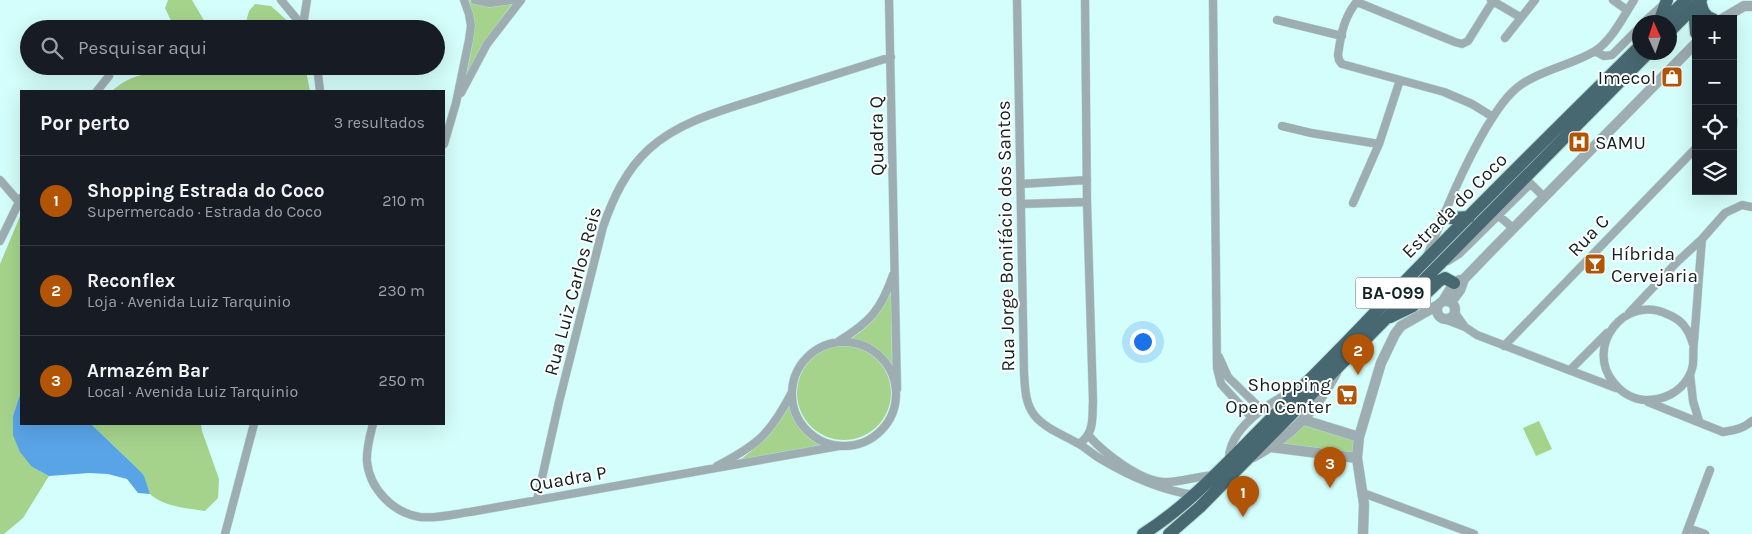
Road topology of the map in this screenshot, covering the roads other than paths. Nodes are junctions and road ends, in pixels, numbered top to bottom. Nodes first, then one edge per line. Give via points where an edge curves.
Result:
1 (281, 0) edge
2 (307, 0) edge
3 (464, 0) edge
4 (475, 0) edge
5 (512, 0) edge
6 (520, 0) edge
7 (889, 0) edge
8 (1017, 0) edge
9 (1084, 0) edge
10 (1213, 0) edge
11 (1492, 0) edge
12 (1535, 0) edge
13 (1613, 0) edge
14 (1634, 0) edge
15 (1357, 1) edge
16 (1666, 1) edge
17 (1695, 2) edge
18 (1752, 6) edge
19 (1628, 10) junction
20 (1651, 15) edge
21 (1661, 15) edge
22 (1675, 15) edge
23 (1695, 15) edge
24 (1706, 15) edge
25 (1729, 15) edge
26 (1520, 17) junction
27 (298, 20) edge
28 (305, 20) edge
29 (1277, 20) dead end
30 (1677, 23) edge
31 (1632, 35) edge
32 (1342, 36) junction
33 (1505, 38) dead end
34 (1692, 47) edge
35 (1595, 51) junction
36 (1632, 54) edge
37 (891, 58) junction
38 (1641, 60) edge
39 (318, 75) edge
40 (109, 76) dead end
41 (1400, 80) junction
42 (99, 90) edge
43 (320, 90) edge
44 (456, 103) junction
45 (1493, 116) junction
46 (1282, 126) dead end
47 (445, 141) edge
48 (1379, 144) junction
49 (1694, 150) edge
50 (0, 180) edge
51 (1087, 180) junction
52 (1528, 181) junction
53 (1021, 184) junction
54 (1544, 197) junction
55 (20, 200) edge
56 (1087, 202) junction
57 (1354, 203) dead end
58 (1021, 204) junction
59 (1752, 208) edge
60 (1443, 216) junction
61 (1499, 216) junction
62 (1469, 217) junction
63 (1513, 228) junction
64 (1702, 239) junction
65 (0, 240) edge
66 (1429, 265) junction
67 (894, 270) junction
68 (1459, 281) junction
69 (1444, 303) junction
70 (1455, 312) junction
71 (1628, 314) junction
72 (1419, 317) junction
73 (1443, 318) junction
74 (1383, 320) junction
75 (1465, 327) junction
76 (1612, 328) junction
77 (838, 342) junction
78 (1693, 344) junction
79 (1504, 346) junction
80 (1341, 363) junction
81 (1570, 370) junction
82 (1222, 374) junction
83 (1690, 374) junction
84 (1307, 383) junction
85 (1618, 388) junction
86 (897, 389) junction
87 (792, 392) junction
88 (1642, 400) junction
89 (1253, 401) junction
90 (1261, 409) junction
91 (1246, 410) junction
92 (1252, 418) junction
93 (1304, 420) junction
94 (1752, 420) edge
95 (1699, 421) junction
96 (254, 425) edge
97 (373, 425) edge
98 (1089, 436) junction
99 (1359, 437) junction
100 (1079, 444) junction
101 (839, 446) junction
102 (1270, 448) junction
103 (1357, 458) junction
104 (1229, 462) junction
105 (1244, 462) junction
106 (1122, 467) junction
107 (711, 470) junction
108 (1710, 470) dead end
109 (1214, 475) junction
110 (1149, 481) junction
111 (1363, 493) junction
112 (1195, 495) junction
113 (537, 500) junction
114 (1687, 531) edge
115 (225, 534) edge
116 (1143, 534) edge
117 (1169, 534) edge
118 (1363, 534) edge
119 (1474, 534) edge
120 (1705, 534) edge

1 - 27 street
2 - 28 street
3 - 44 street via 471,26
4 - 5 street via 490,3
6 - 44 street via 487,44
7 - 37 street, Quadra Q
8 - 53 street, Rua Jorge Bonifácio dos Santos
9 - 51 street
10 - 82 street via 1217,353
11 - 15 street via 1468,42 1462,44
11 - 26 street
12 - 26 street
13 - 19 street
14 - 19 street
15 - 32 street via 1348,12
16 - 20 street
16 - 21 highway
17 - 22 highway
17 - 23 highway
17 - 24 highway
17 - 30 highway
18 - 25 street via 1744,6
19 - 35 street via 1605,43
26 - 33 street
29 - 32 street
31 - 35 street via 1612,55 1604,56
32 - 41 street via 1338,55 1342,64
34 - 54 street
35 - 45 street via 1522,84
36 - 62 highway, Estrada do Coco / BA-099
37 - 67 street, Quadra Q
37 - 113 street, Rua Luiz Carlos Reis via 684,125 649,149 634,166 620,185 603,227
38 - 52 highway, Estrada do Coco / BA-099
39 - 43 street
40 - 42 street
41 - 45 street via 1460,98
41 - 48 street
44 - 47 street
45 - 60 street via 1469,158
46 - 48 street
48 - 57 street
49 - 79 street, Rua C
50 - 55 street
51 - 53 street
51 - 56 street
52 - 54 street
52 - 61 street
52 - 66 highway, Estrada do Coco / BA-099
53 - 58 street, Rua Jorge Bonifácio dos Santos
54 - 63 street
55 - 65 street
56 - 58 street
56 - 98 street via 1093,401
58 - 100 street, Rua Jorge Bonifácio dos Santos via 1025,393 1036,418
59 - 64 street via 1742,205 1725,213
60 - 62 highway
60 - 66 street
61 - 63 street
61 - 66 street via 1459,254
62 - 66 highway, Estrada do Coco / BA-099
63 - 68 street
64 - 71 street
64 - 78 street
66 - 74 highway, Estrada do Coco / BA-099
66 - 84 highway, Estrada do Coco / BA-099
67 - 77 street via 887,292 874,314
67 - 86 street
68 - 69 street
68 - 74 highway via 1444,278 1413,306
69 - 70 street via 1455,307
69 - 72 street
69 - 73 street via 1436,311
70 - 73 street via 1452,318
70 - 75 street
71 - 76 street
71 - 78 street via 1660,310 1675,317 1687,329
72 - 73 street
72 - 99 street via 1401,326 1394,334 1381,363
73 - 75 street
74 - 80 highway, Estrada do Coco / BA-099
75 - 79 street
76 - 81 street
76 - 85 street via 1605,340 1604,366
77 - 86 street via 852,342 878,353 894,376
77 - 87 street via 823,346 801,364
78 - 83 street via 1695,355
79 - 81 street
80 - 93 street via 1320,401
80 - 105 highway, Estrada do Coco / BA-099
81 - 85 street
82 - 89 street
82 - 91 street via 1222,384
83 - 88 street via 1674,393
83 - 95 street
84 - 90 street
84 - 104 highway, Estrada do Coco / BA-099
85 - 88 street
86 - 101 street via 894,412 882,431 862,443
87 - 101 street via 794,408 810,434
87 - 107 street via 767,434
88 - 95 street
89 - 90 street
89 - 91 street
90 - 92 street
91 - 92 street
92 - 104 street via 1232,443
93 - 99 street
93 - 102 street
94 - 95 street via 1745,427 1723,432
96 - 115 street
97 - 113 street, Quadra P via 368,448 370,475 383,496 406,514 435,517
98 - 100 street
98 - 106 street
99 - 103 street
100 - 106 street, Rua Jorge Bonifácio dos Santos via 1097,457
101 - 107 street, Quadra P
102 - 103 street
102 - 105 street
103 - 111 street
104 - 109 highway, Estrada do Coco / BA-099
105 - 117 highway, Estrada do Coco / BA-099
106 - 110 street
107 - 113 street, Quadra P
108 - 114 street
109 - 110 street
109 - 112 highway, Estrada do Coco / BA-099
110 - 112 street via 1169,490
111 - 118 street
111 - 119 street
112 - 116 highway, Estrada do Coco / BA-099
114 - 120 street

